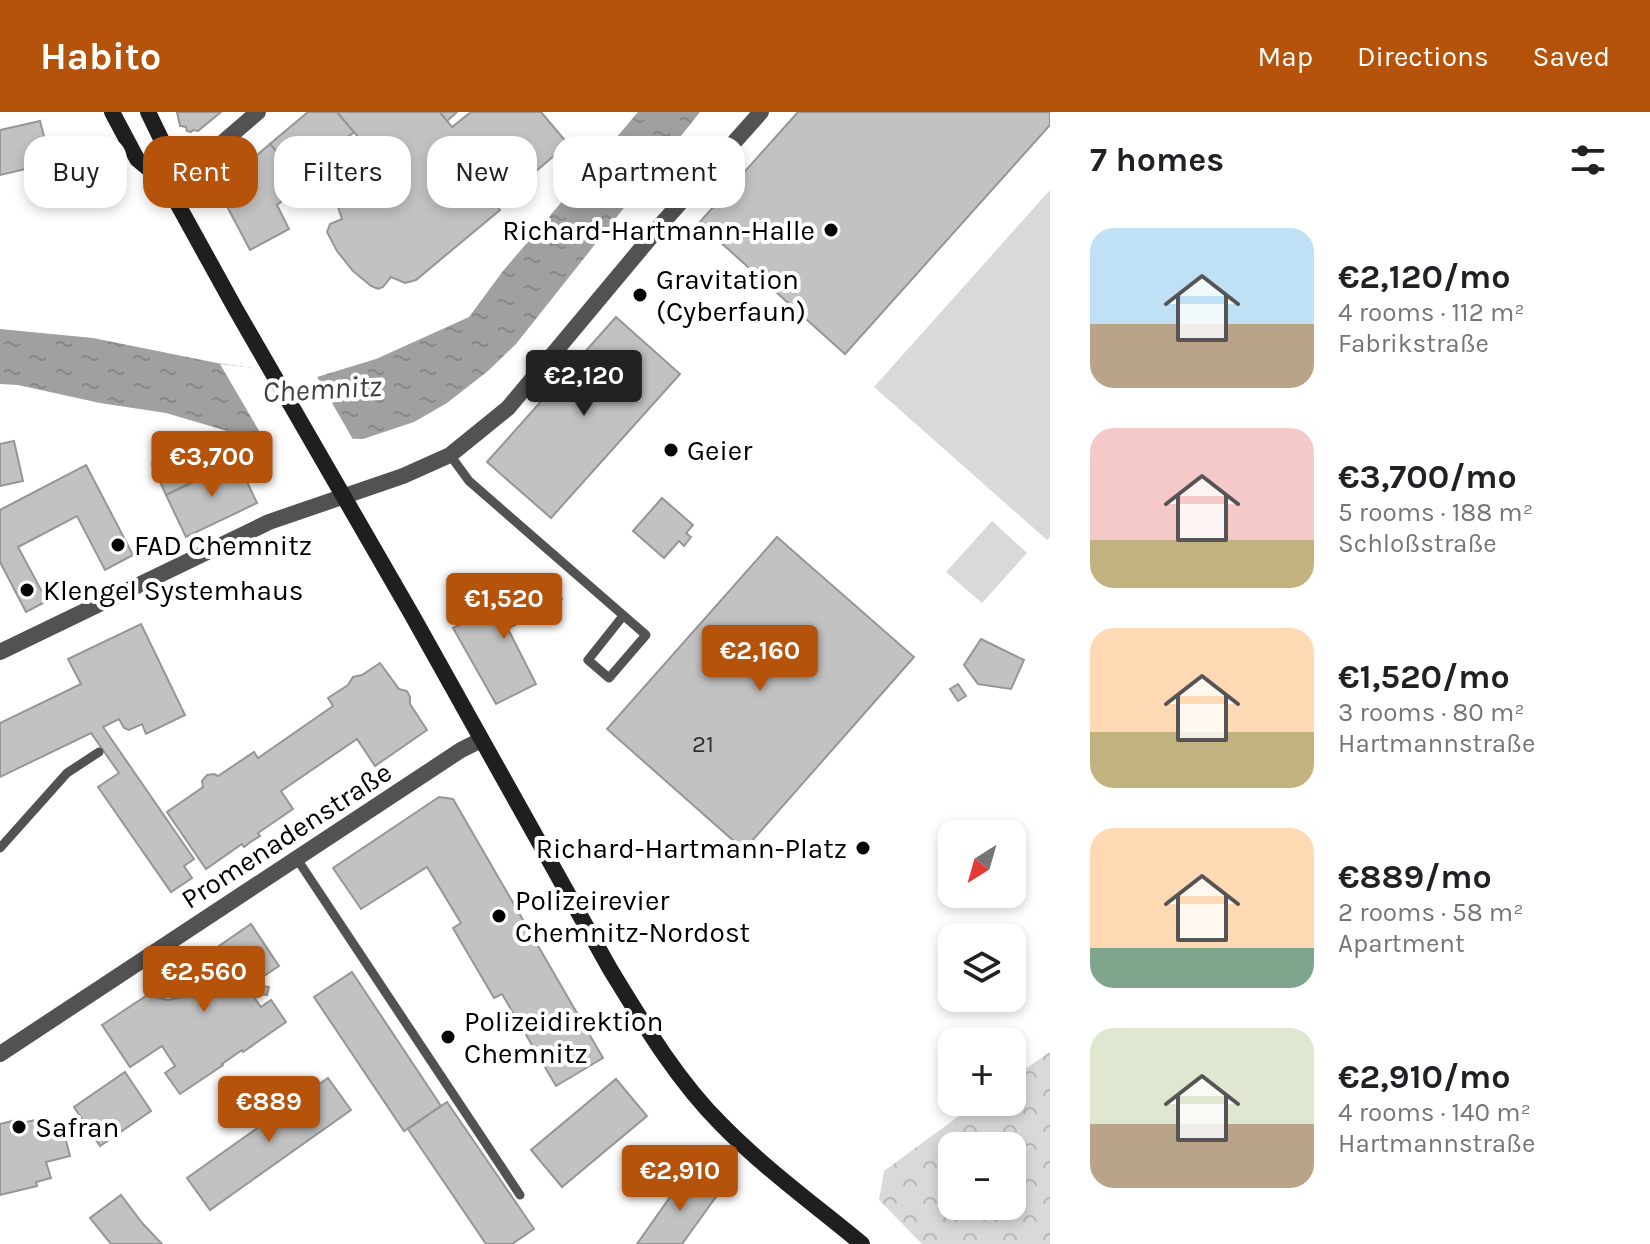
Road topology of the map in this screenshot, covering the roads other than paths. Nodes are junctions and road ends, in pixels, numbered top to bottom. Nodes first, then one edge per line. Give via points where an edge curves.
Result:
1 (112, 112) edge
2 (148, 112) edge
3 (258, 112) edge
4 (761, 112) edge
5 (160, 136) edge
6 (230, 136) edge
7 (143, 164) edge
8 (180, 208) edge
9 (450, 455) junction
10 (343, 497) junction
11 (623, 616) junction
12 (0, 652) edge
13 (481, 740) junction
14 (99, 752) dead end
15 (0, 848) edge
16 (297, 859) junction
17 (0, 1054) edge
18 (520, 1195) dead end
19 (862, 1244) edge

1 - 7 main road
2 - 5 main road
3 - 6 street
4 - 9 street via 508,408
8 - 10 main road
9 - 10 street
9 - 11 lane via 469,481
10 - 12 street via 271,522
10 - 13 main road
11 - 11 lane via 646,635 609,678 588,660
13 - 16 street, Promenadenstraße
13 - 19 main road via 610,969 672,1066 735,1138
14 - 15 lane via 67,773
16 - 17 street, Promenadenstraße
16 - 18 lane

